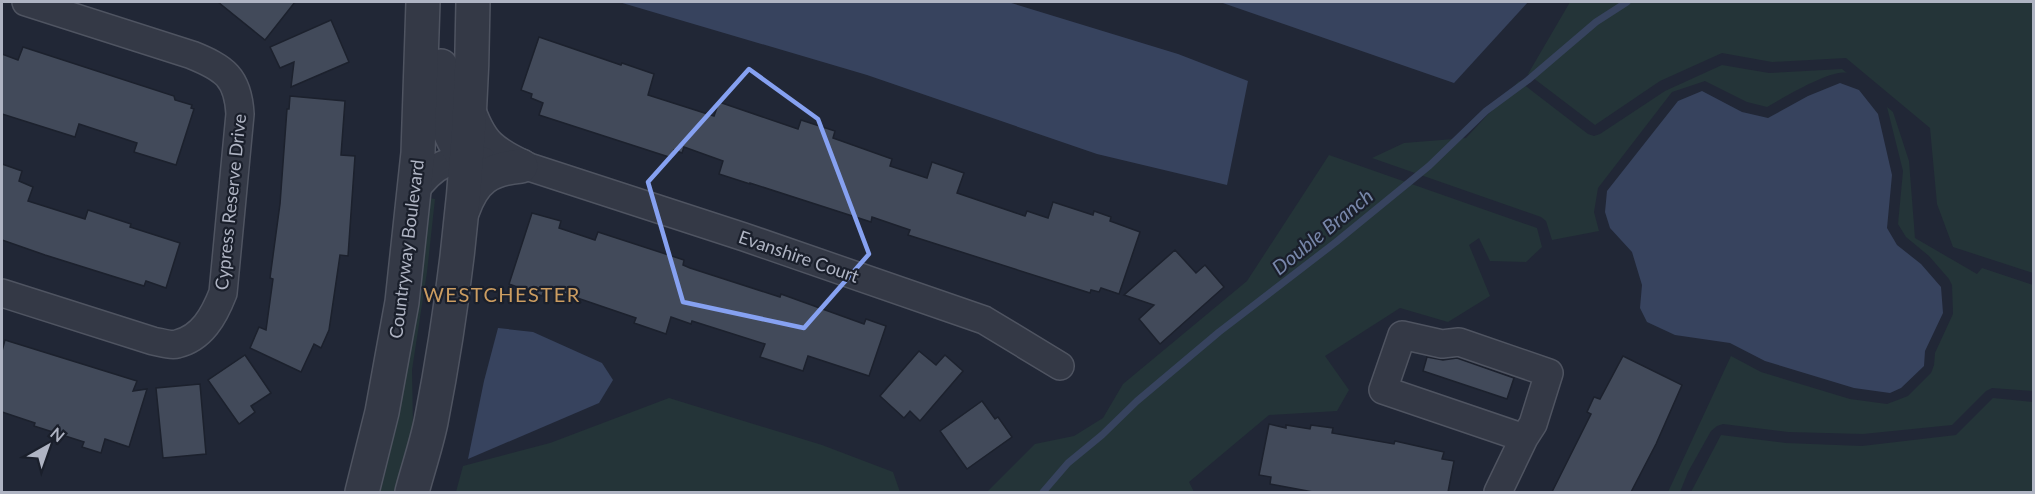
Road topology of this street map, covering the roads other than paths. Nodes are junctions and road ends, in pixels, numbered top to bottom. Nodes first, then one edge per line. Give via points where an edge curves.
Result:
1 (26, 2) edge
2 (423, 2) edge
3 (442, 2) edge
4 (473, 2) edge
5 (470, 104) junction
6 (467, 159) junction
7 (525, 166) junction
8 (414, 192) junction
9 (460, 218) junction
10 (2, 293) edge
11 (1060, 366) dead end
12 (1524, 438) junction
13 (362, 492) edge
14 (412, 492) edge
15 (1498, 492) edge

1 - 10 street, Cypress Reserve Drive via 216,65 231,80 239,96 240,114 223,293 215,314 197,335 175,345 153,341
2 - 8 street, Countryway Boulevard
3 - 6 street via 442,108 458,150
4 - 5 street
5 - 6 street
5 - 7 street, Evanshire Court via 482,135 501,153
6 - 7 street, Evanshire Court
6 - 8 street, Evanshire Court via 443,163
6 - 9 street
7 - 9 street via 503,168 482,178 467,199
7 - 11 street, Evanshire Court via 984,320
8 - 13 street, Countryway Boulevard via 398,324
9 - 14 street via 430,423
12 - 12 street via 1383,390 1402,334 1442,344 1459,342 1549,373 1533,424
12 - 15 street

